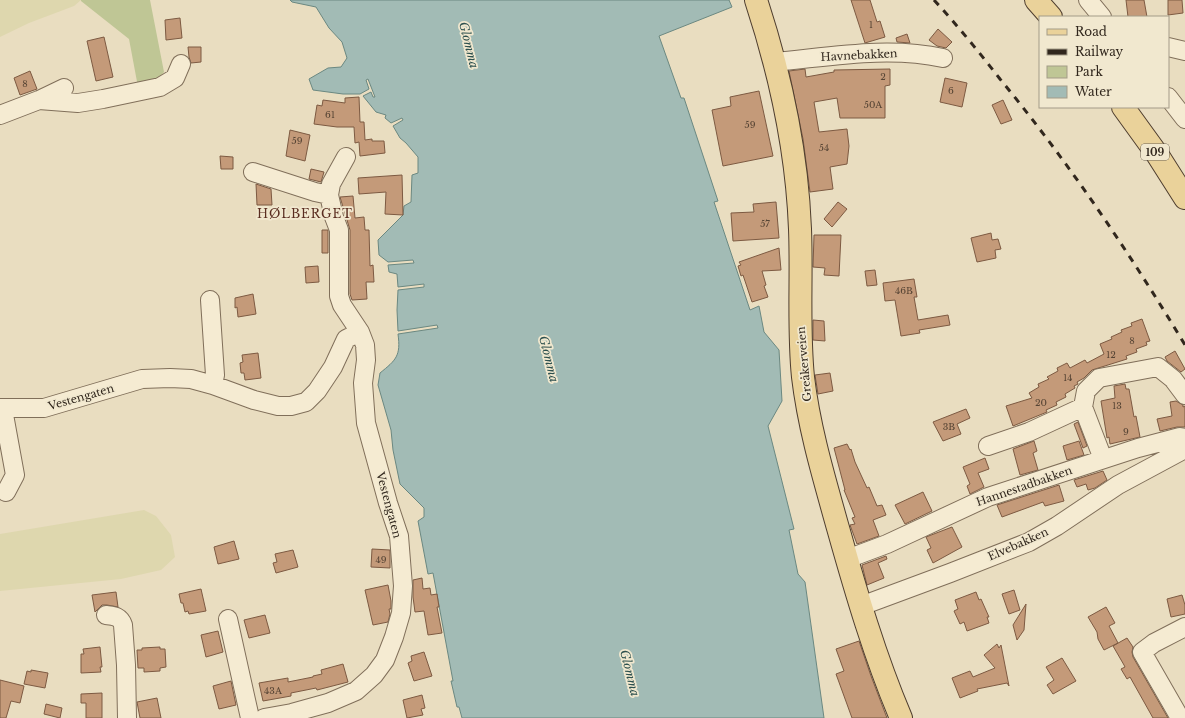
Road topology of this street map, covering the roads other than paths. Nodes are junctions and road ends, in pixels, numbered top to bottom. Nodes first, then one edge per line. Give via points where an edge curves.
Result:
1 (756, 0) edge
2 (1036, 0) edge
3 (1088, 0) edge
4 (1050, 16) edge
5 (1101, 16) edge
6 (1169, 47) edge
7 (1185, 51) edge
8 (943, 58) dead end
9 (774, 62) junction
10 (182, 64) dead end
11 (64, 88) dead end
12 (1169, 98) edge
13 (39, 100) junction
14 (1124, 108) edge
15 (0, 114) edge
16 (1185, 119) edge
17 (346, 157) dead end
18 (253, 172) dead end
19 (329, 195) junction
20 (1185, 198) edge
21 (210, 300) dead end
22 (360, 332) junction
23 (214, 385) junction
24 (1185, 395) edge
25 (1083, 407) junction
26 (2, 409) edge
27 (1185, 438) edge
28 (988, 446) dead end
29 (1185, 449) edge
30 (1103, 459) junction
31 (6, 492) dead end
32 (846, 559) junction
33 (861, 606) junction
34 (106, 614) dead end
35 (228, 619) dead end
36 (1185, 627) edge
37 (330, 710) edge
38 (127, 718) edge
39 (250, 718) edge
40 (264, 718) edge
41 (901, 718) edge
42 (1180, 718) edge

1 - 9 main road, Greåkerveien
2 - 4 main road
3 - 5 street
6 - 7 street
8 - 9 street, Havnebakken via 911,53 842,54
9 - 32 main road, Greåkerveien via 797,184 801,351 808,408
10 - 13 street via 175,78 160,87 78,103
11 - 13 street
12 - 16 street
13 - 15 street
14 - 20 main road, 109
17 - 19 street via 331,184
18 - 19 street
19 - 22 street, Vestengaten via 339,230 339,296
21 - 23 street
22 - 23 street, Vestengaten via 346,339 333,368 306,402 278,406
22 - 37 street, Vestengaten via 365,345 366,360 363,383 366,423 399,536 401,613 385,660 374,675
23 - 26 street, Vestengaten via 191,379 142,380 44,408
24 - 25 street via 1173,379 1158,367 1099,378 1086,391
25 - 28 street via 1029,432
25 - 30 street
26 - 31 street via 15,475
27 - 30 street, Hannestadbakken via 1180,437
29 - 33 street, Elvebakken via 1118,486 1029,542
30 - 32 street, Hannestadbakken via 988,497 887,544
32 - 33 main road, Greåkerveien
33 - 41 main road, Greåkerveien
34 - 38 street via 121,619 123,625
35 - 39 street
36 - 42 street via 1142,652
37 - 40 street, Vestengaten

